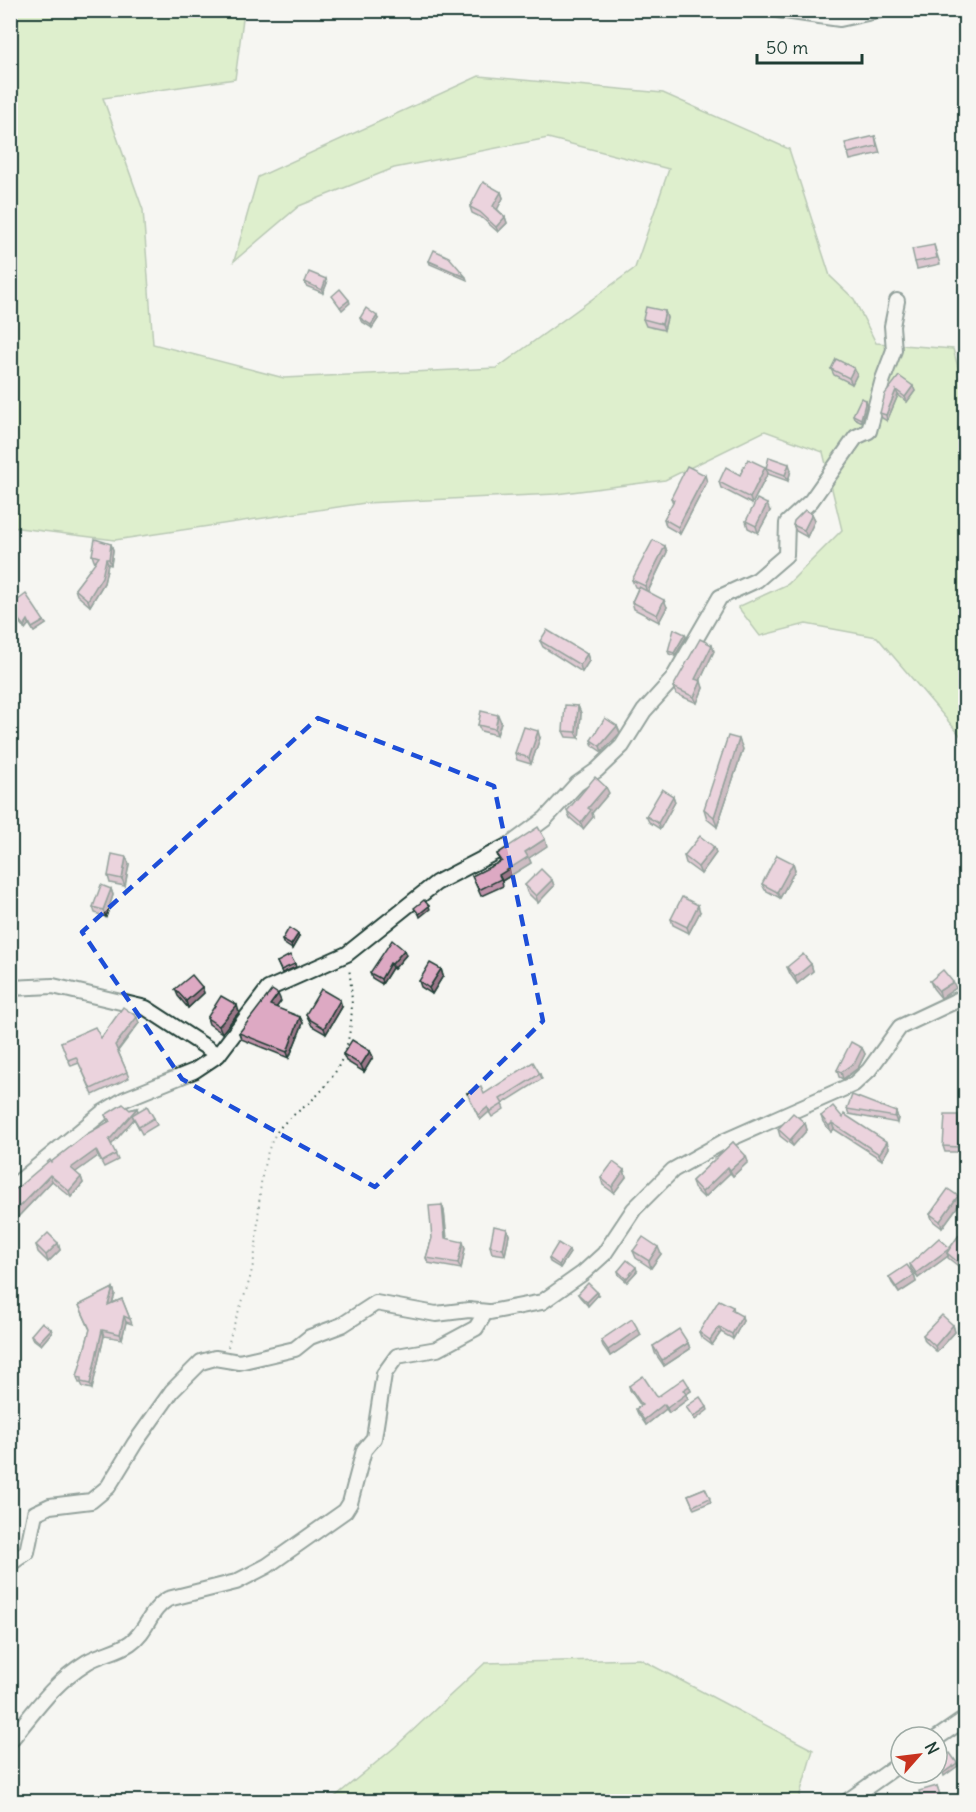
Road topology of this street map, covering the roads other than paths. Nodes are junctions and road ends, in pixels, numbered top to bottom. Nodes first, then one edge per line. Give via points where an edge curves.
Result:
1 (778, 10) edge
2 (881, 10) edge
3 (897, 301) dead end
4 (10, 988) edge
5 (966, 996) edge
6 (218, 1054) junction
7 (10, 1189) edge
8 (488, 1312) junction
9 (10, 1564) edge
10 (966, 1718) edge
11 (949, 1730) edge
12 (10, 1741) edge
13 (889, 1772) edge
14 (846, 1802) edge

1 - 2 street via 840,19
3 - 6 street via 891,326 894,350 869,431 856,437 811,501 787,523 786,555 758,580 720,597 672,680 644,711 622,746 577,784 545,819 511,844 436,883 347,954 267,989
4 - 6 street via 53,986 146,1008
5 - 8 street via 900,1027 854,1084 783,1118 724,1140 673,1170 634,1209 604,1254 542,1302
6 - 7 street via 194,1071 136,1094 102,1113
8 - 9 street via 436,1314 376,1303 294,1349 239,1362 215,1358 201,1362 172,1391 108,1487 91,1501 50,1506 35,1513 27,1552
8 - 12 street via 476,1328 448,1343 408,1352 390,1362 384,1374 374,1438 364,1450 350,1503 334,1521 236,1582 158,1605 145,1630 130,1643 90,1660 54,1686
10 - 11 street
13 - 14 street

